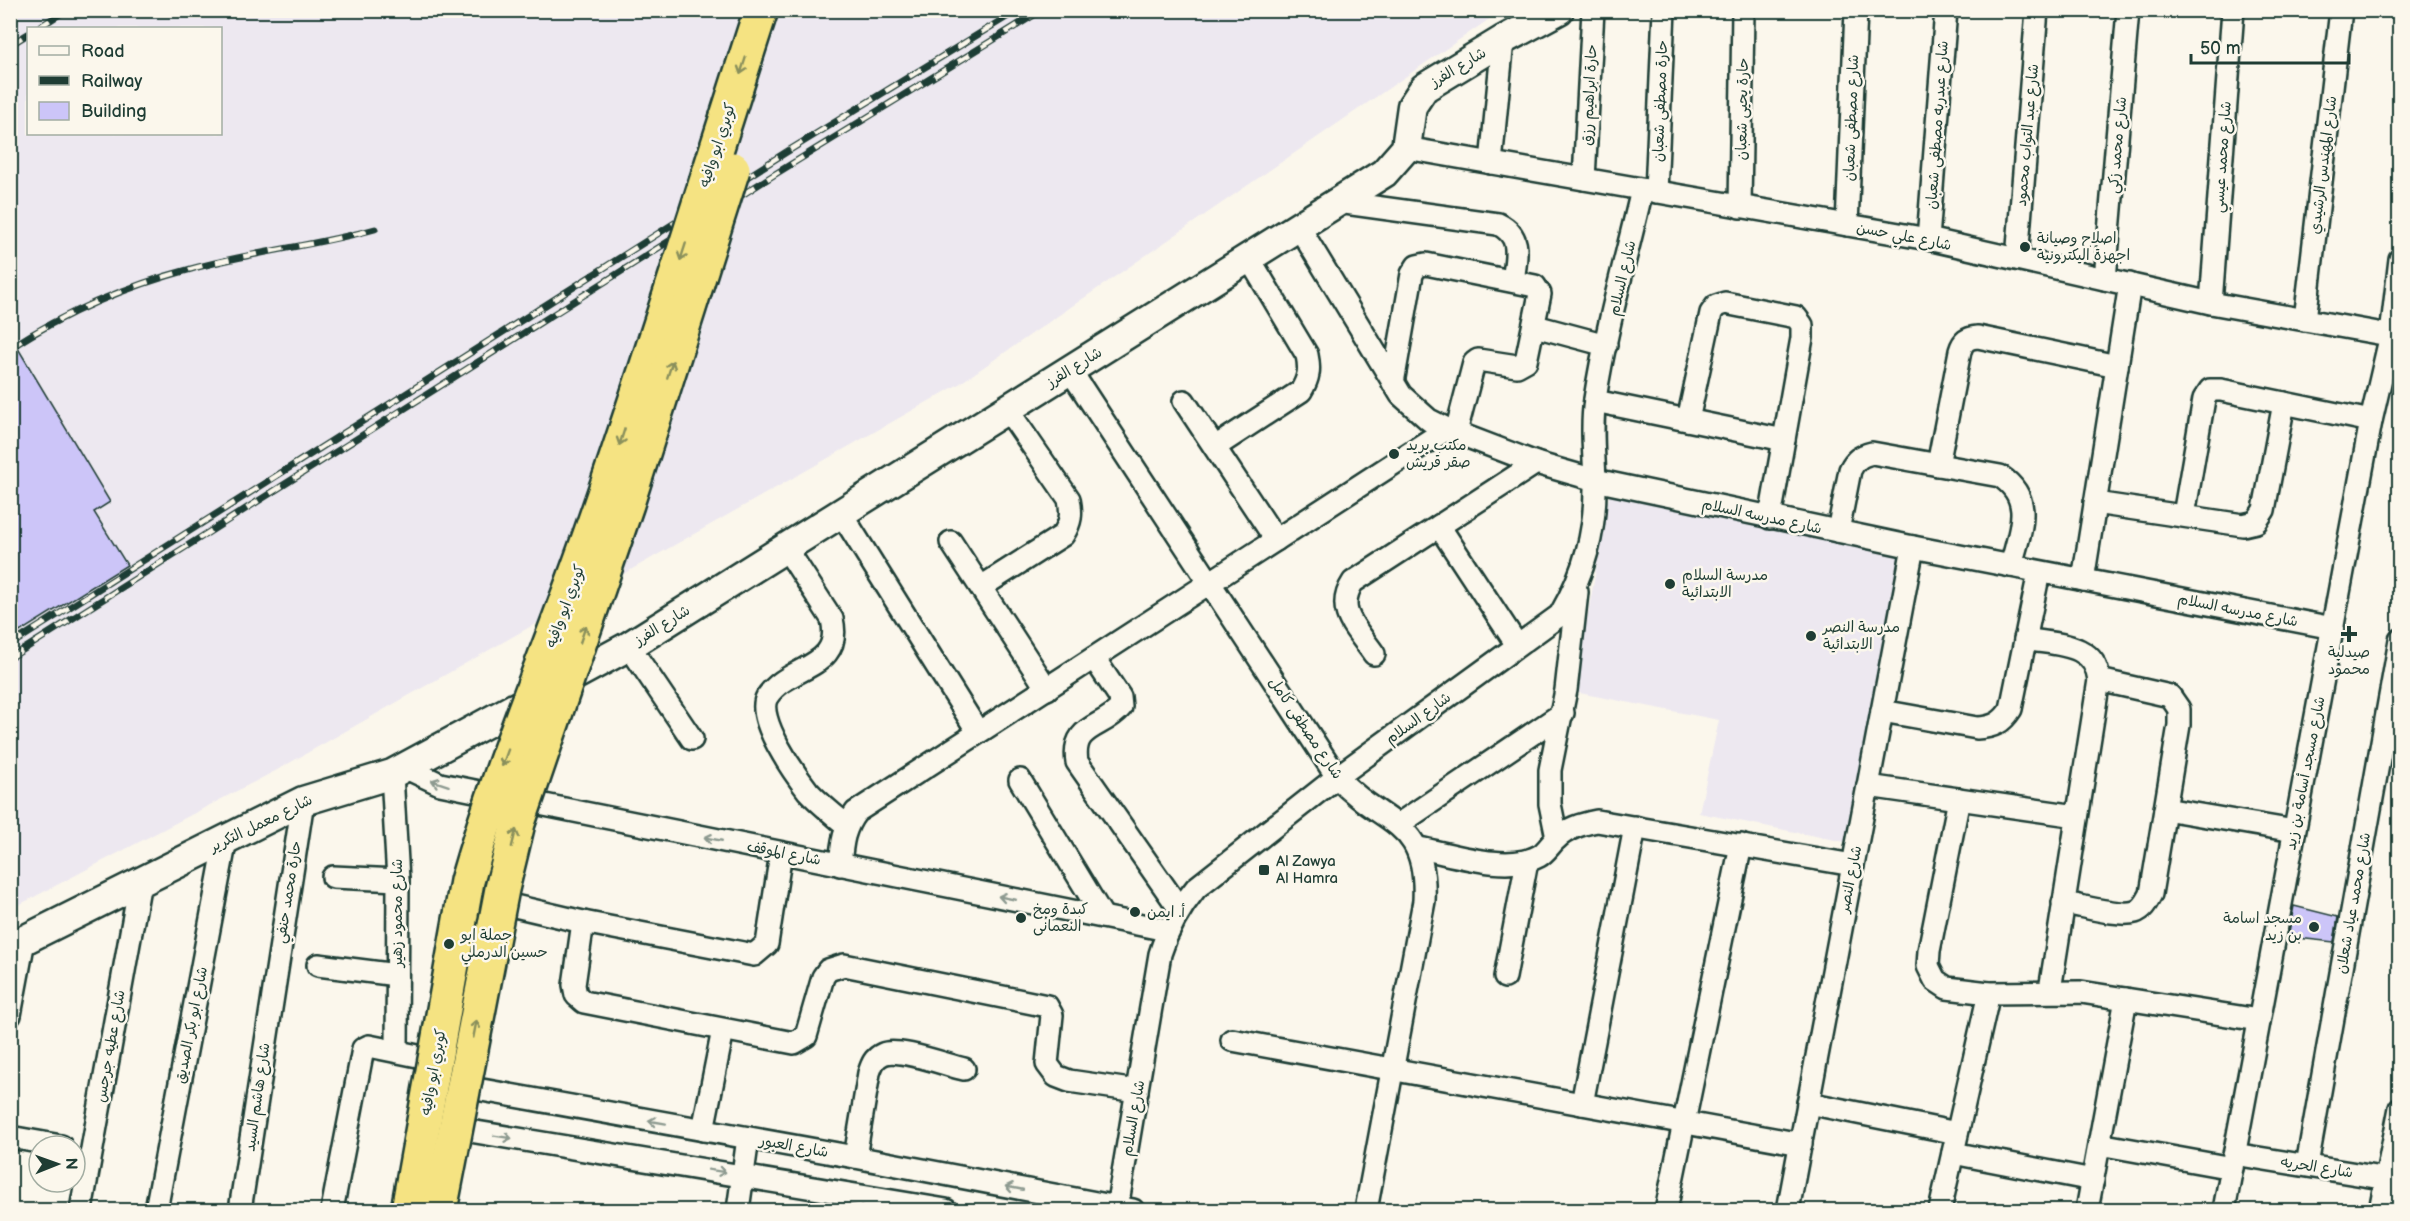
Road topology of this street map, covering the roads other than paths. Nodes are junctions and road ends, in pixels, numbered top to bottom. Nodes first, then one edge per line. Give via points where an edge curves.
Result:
1 (761, 10) edge
2 (784, 10) edge
3 (1559, 10) edge
4 (1593, 10) edge
5 (1664, 10) edge
6 (1743, 10) edge
7 (1856, 10) edge
8 (1946, 10) edge
9 (2037, 10) edge
10 (2128, 10) edge
11 (2233, 10) edge
12 (2341, 10) edge
13 (1503, 40) junction
14 (1406, 148) junction
15 (1491, 163) junction
16 (1584, 179) junction
17 (1649, 191) junction
18 (1338, 202) junction
19 (1740, 207) junction
20 (1846, 225) junction
21 (1299, 227) junction
22 (1928, 239) junction
23 (1249, 258) junction
24 (2017, 259) junction
25 (2400, 259) edge
26 (2105, 279) junction
27 (1514, 281) junction
28 (2130, 284) junction
29 (2211, 303) junction
30 (2306, 320) junction
31 (1534, 326) junction
32 (2395, 336) edge
33 (1606, 345) junction
34 (2117, 366) junction
35 (1070, 370) junction
36 (1393, 383) junction
37 (1184, 401) dead end
38 (1595, 401) junction
39 (2284, 403) junction
40 (1007, 409) junction
41 (1689, 420) junction
42 (2371, 421) junction
43 (1451, 431) junction
44 (1784, 440) junction
45 (1215, 447) junction
46 (1536, 463) junction
47 (1938, 465) junction
48 (1595, 480) junction
49 (2095, 503) junction
50 (841, 513) junction
51 (2184, 515) junction
52 (1770, 518) junction
53 (1439, 526) junction
54 (1838, 531) junction
55 (1276, 540) junction
56 (951, 542) dead end
57 (1913, 547) junction
58 (786, 548) junction
59 (2011, 566) junction
60 (2039, 572) junction
61 (2083, 580) junction
62 (1210, 582) junction
63 (1577, 585) junction
64 (981, 587) junction
65 (2332, 628) junction
66 (2025, 639) junction
67 (2400, 640) edge
68 (1517, 645) junction
69 (629, 646) junction
70 (1374, 654) dead end
71 (1094, 658) junction
72 (2099, 680) junction
73 (1047, 689) junction
74 (545, 690) joint
75 (1882, 711) junction
76 (1563, 713) junction
77 (978, 732) junction
78 (692, 739) dead end
79 (398, 771) junction
80 (1337, 777) junction
81 (1020, 780) dead end
82 (1868, 786) junction
83 (1959, 799) junction
84 (303, 801) junction
85 (2165, 809) junction
86 (2077, 816) junction
87 (1399, 824) junction
88 (846, 825) junction
89 (1635, 827) junction
90 (2294, 831) junction
91 (1557, 838) junction
92 (226, 839) junction
93 (1741, 845) junction
94 (1419, 848) junction
95 (781, 853) junction
96 (1527, 861) junction
97 (1853, 864) junction
98 (840, 865) junction
99 (333, 877) dead end
100 (398, 880) junction
101 (140, 882) junction
102 (486, 899) dead end
103 (2063, 903) junction
104 (1179, 908) junction
105 (1103, 917) junction
106 (583, 922) junction
107 (1167, 930) junction
108 (17, 943) edge
109 (318, 965) dead end
110 (397, 975) junction
111 (1505, 977) dead end
112 (273, 984) joint
113 (2050, 990) junction
114 (1989, 993) junction
115 (2127, 999) junction
116 (10, 1015) edge
117 (2259, 1020) junction
118 (723, 1030) junction
119 (1232, 1040) dead end
120 (397, 1051) junction
121 (458, 1064) dead end
122 (964, 1069) dead end
123 (1394, 1070) junction
124 (454, 1085) dead end
125 (1137, 1091) junction
126 (1808, 1103) junction
127 (1582, 1104) junction
128 (2400, 1108) edge
129 (1684, 1123) junction
130 (446, 1128) dead end
131 (703, 1130) junction
132 (86, 1134) edge
133 (10, 1137) edge
134 (748, 1138) junction
135 (27, 1140) edge
136 (1955, 1143) junction
137 (1801, 1144) junction
138 (2099, 1144) junction
139 (855, 1157) junction
140 (2233, 1161) junction
141 (2307, 1165) junction
142 (743, 1175) junction
143 (2092, 1180) junction
144 (2393, 1180) edge
145 (82, 1194) edge
146 (1125, 1209) edge
147 (81, 1210) edge
148 (156, 1210) edge
149 (240, 1210) edge
150 (332, 1210) edge
151 (408, 1210) edge
152 (440, 1210) edge
153 (738, 1210) edge
154 (946, 1210) edge
155 (1366, 1210) edge
156 (1666, 1210) edge
157 (1788, 1210) edge
158 (1940, 1210) edge
159 (2087, 1210) edge
160 (2224, 1210) edge
161 (2380, 1210) edge

1 -> 151 main road, كوبري ابو وافيه, bridge via 593,527 479,838 467,881
152 -> 2 main road, كوبري ابو وافيه, bridge via 518,823 627,504
3 - 13 street, شارع الفرز
4 - 16 street, حارة ابراهيم رزق
5 - 17 street, حارة مصطفى شعبان
6 - 19 street, حارة يحيى شعبان
7 - 20 street, شارع مصطفى شعبان
8 - 22 street, شارع عبدربه مصطفى شعبان
9 - 24 street, شارع عبد التواب محمود
10 - 26 street, شارع محمد زكي
11 - 29 street, شارع محمد عيسي
12 - 30 street, شارع المهندس الرشيدي
13 - 14 street, شارع الفرز via 1424,88 1412,106
13 - 15 street
14 - 15 street, شارع علي حسن
14 - 18 street, شارع الفرز via 1384,173
15 - 16 street, شارع علي حسن
16 - 17 street, شارع علي حسن
17 - 19 street, شارع علي حسن
17 - 33 street, شارع السلام
18 - 21 street, شارع الفرز
18 - 27 street via 1508,228 1518,248
19 - 20 street, شارع علي حسن
20 - 22 street, شارع علي حسن
21 - 23 street, شارع الفرز
21 - 36 street, شارع مدرسه السلام
22 - 24 street, شارع علي حسن
23 - 35 street, شارع الفرز
23 - 45 street via 1307,355 1308,380 1301,391
24 - 26 street, شارع علي حسن
25 - 32 street, شارع مسجد أسامة بن زيد
26 - 28 street, شارع علي حسن
27 - 31 street via 1538,290
27 - 36 street via 1426,264 1417,266 1412,274
28 - 29 street, شارع علي حسن
28 - 34 street
29 - 30 street, شارع علي حسن
30 - 32 street, شارع علي حسن
31 - 33 street
31 - 43 street via 1528,356 1522,364 1478,360 1474,363
32 - 42 street, شارع مسجد أسامة بن زيد
33 - 38 street, شارع السلام
34 - 47 street via 1969,338 1960,351
34 - 49 street
35 - 40 street, شارع الفرز
35 - 62 street, شارع مصطفى كامل
36 - 43 street, شارع مدرسه السلام via 1414,409
37 - 45 street
38 - 41 street
38 - 48 street, شارع السلام via 1591,439
39 - 42 street
39 - 51 street via 2262,517 2242,525
39 - 51 street via 2215,389 2206,393
40 - 50 street, شارع الفرز
40 - 64 street via 1069,499 1072,512 1063,535
41 - 44 street
41 - 44 street via 1716,306 1725,303 1788,314 1802,325 1802,338
42 - 65 street, شارع مسجد أسامة بن زيد
43 - 46 street, شارع مدرسه السلام
43 - 55 street
44 - 52 street
45 - 55 street
46 - 48 street, شارع مدرسه السلام
46 - 53 street
47 - 54 street via 1872,453 1862,455 1850,470
47 - 59 street via 2000,477 2013,485 2021,498 2023,514
48 - 52 street, شارع مدرسه السلام
48 - 63 street, شارع السلام via 1589,553
49 - 51 street
49 - 61 street
50 - 58 street, شارع الفرز
50 - 77 street
52 - 54 street, شارع مدرسه السلام
53 - 68 street
53 - 70 street via 1353,582 1345,594 1345,610
54 - 57 street, شارع مدرسه السلام
55 - 62 street
56 - 64 street
57 - 59 street, شارع مدرسه السلام
57 - 75 street, شارع النصر
58 - 69 street, شارع الفرز
58 - 88 street via 832,619 835,631 827,654 774,689 763,712 766,724 808,790
59 - 60 street, شارع مدرسه السلام
60 - 61 street, شارع مدرسه السلام
60 - 66 street
61 - 65 street, شارع مدرسه السلام
62 - 71 street
62 - 80 street, شارع مصطفى كامل
63 - 68 street, شارع السلام via 1560,615
63 - 76 street
64 - 73 street
65 - 90 street, شارع مسجد أسامة بن زيد
66 - 72 street via 2080,650 2091,656 2098,667
66 - 75 street via 2011,709 1992,728
67 - 141 street, شارع محمد عياد شعلان
68 - 80 street, شارع السلام
69 - 74 street, شارع الفرز
69 - 78 street
71 - 73 street
71 - 104 street via 1120,697 1121,707 1081,734 1075,753 1077,762
72 - 85 street via 2169,696 2179,709 2180,725
72 - 86 street
73 - 77 street
74 - 79 street, شارع معمل التكرير
75 - 82 street, شارع النصر
76 - 87 street
76 - 91 street via 1550,770 1550,804
77 - 88 street via 862,807
79 - 84 street, شارع معمل التكرير
95 -> 79 street, شارع الموقف via 440,784
79 - 100 street, شارع محمود زهير
80 - 87 street, شارع مصطفى كامل via 1362,802
80 - 104 street, شارع السلام via 1196,888
81 - 105 street
82 - 83 street
82 - 97 street, شارع النصر
83 - 86 street
83 - 114 street via 1928,966 1935,980 1947,988
84 - 92 street, شارع معمل التكرير
84 - 112 street, حارة محمد حنفي
85 - 90 street
85 - 103 street via 2151,894 2145,905 2136,912 2124,912
86 - 103 street
87 - 94 street, شارع مصطفى كامل
88 - 98 street
89 - 91 street via 1598,820 1575,826
89 - 93 street
89 - 127 street
90 - 117 street, شارع مسجد أسامة بن زيد
91 - 96 street via 1541,856
92 - 101 street, شارع معمل التكرير
92 - 148 street, شارع ابو بكر الصديق
93 - 97 street
93 - 129 street
94 - 96 street via 1505,864
94 - 123 street via 1424,865 1424,901
95 - 98 street, شارع الموقف
95 - 106 street via 767,944 754,955
96 - 111 street
97 - 126 street, شارع النصر
105 -> 98 street, شارع الموقف
99 - 100 street
100 - 110 street, شارع محمود زهير
101 - 108 street, شارع معمل التكرير
101 - 132 street, شارع عطيه جرجس
102 - 106 street
103 - 113 street
104 - 107 street, شارع السلام
105 - 107 street, شارع الموقف
106 - 118 street via 574,985 576,995 584,1002
107 - 125 street, شارع السلام
108 - 116 street
109 - 110 street
110 - 120 street, شارع محمود زهير
112 - 149 street, شارع هاشم السيد
113 - 114 street
113 - 115 street
114 - 136 street
115 - 117 street
115 - 138 street
117 - 140 street, شارع مسجد أسامة بن زيد
118 - 125 street via 787,1043 801,1041 809,1030 823,977 828,970 844,965 1047,1006 1052,1015 1047,1064 1056,1076
118 - 131 street
119 - 123 street
120 - 121 street
120 - 150 street via 369,1046 363,1049
122 - 139 street via 898,1052 885,1053 874,1060
123 - 127 street
123 - 155 street
131 -> 124 street, شارع العبور
125 - 146 street, شارع السلام
126 - 136 street
126 - 137 street, شارع النصر
127 - 129 street
128 - 144 street
129 - 137 street
129 - 156 street
130 -> 142 street
131 - 134 street, شارع العبور
133 - 135 street
134 - 139 street, شارع العبور
134 - 142 street
136 - 143 street
136 - 158 street
137 - 157 street, شارع النصر
138 - 140 street, شارع الحريه
138 - 143 street
146 -> 139 street, شارع العبور
140 - 141 street, شارع الحريه
140 - 160 street, شارع مسجد أسامة بن زيد
141 - 144 street, شارع الحريه
142 - 153 street
142 - 154 street
143 - 159 street
144 - 161 street
145 - 147 street, شارع عطيه جرجس

